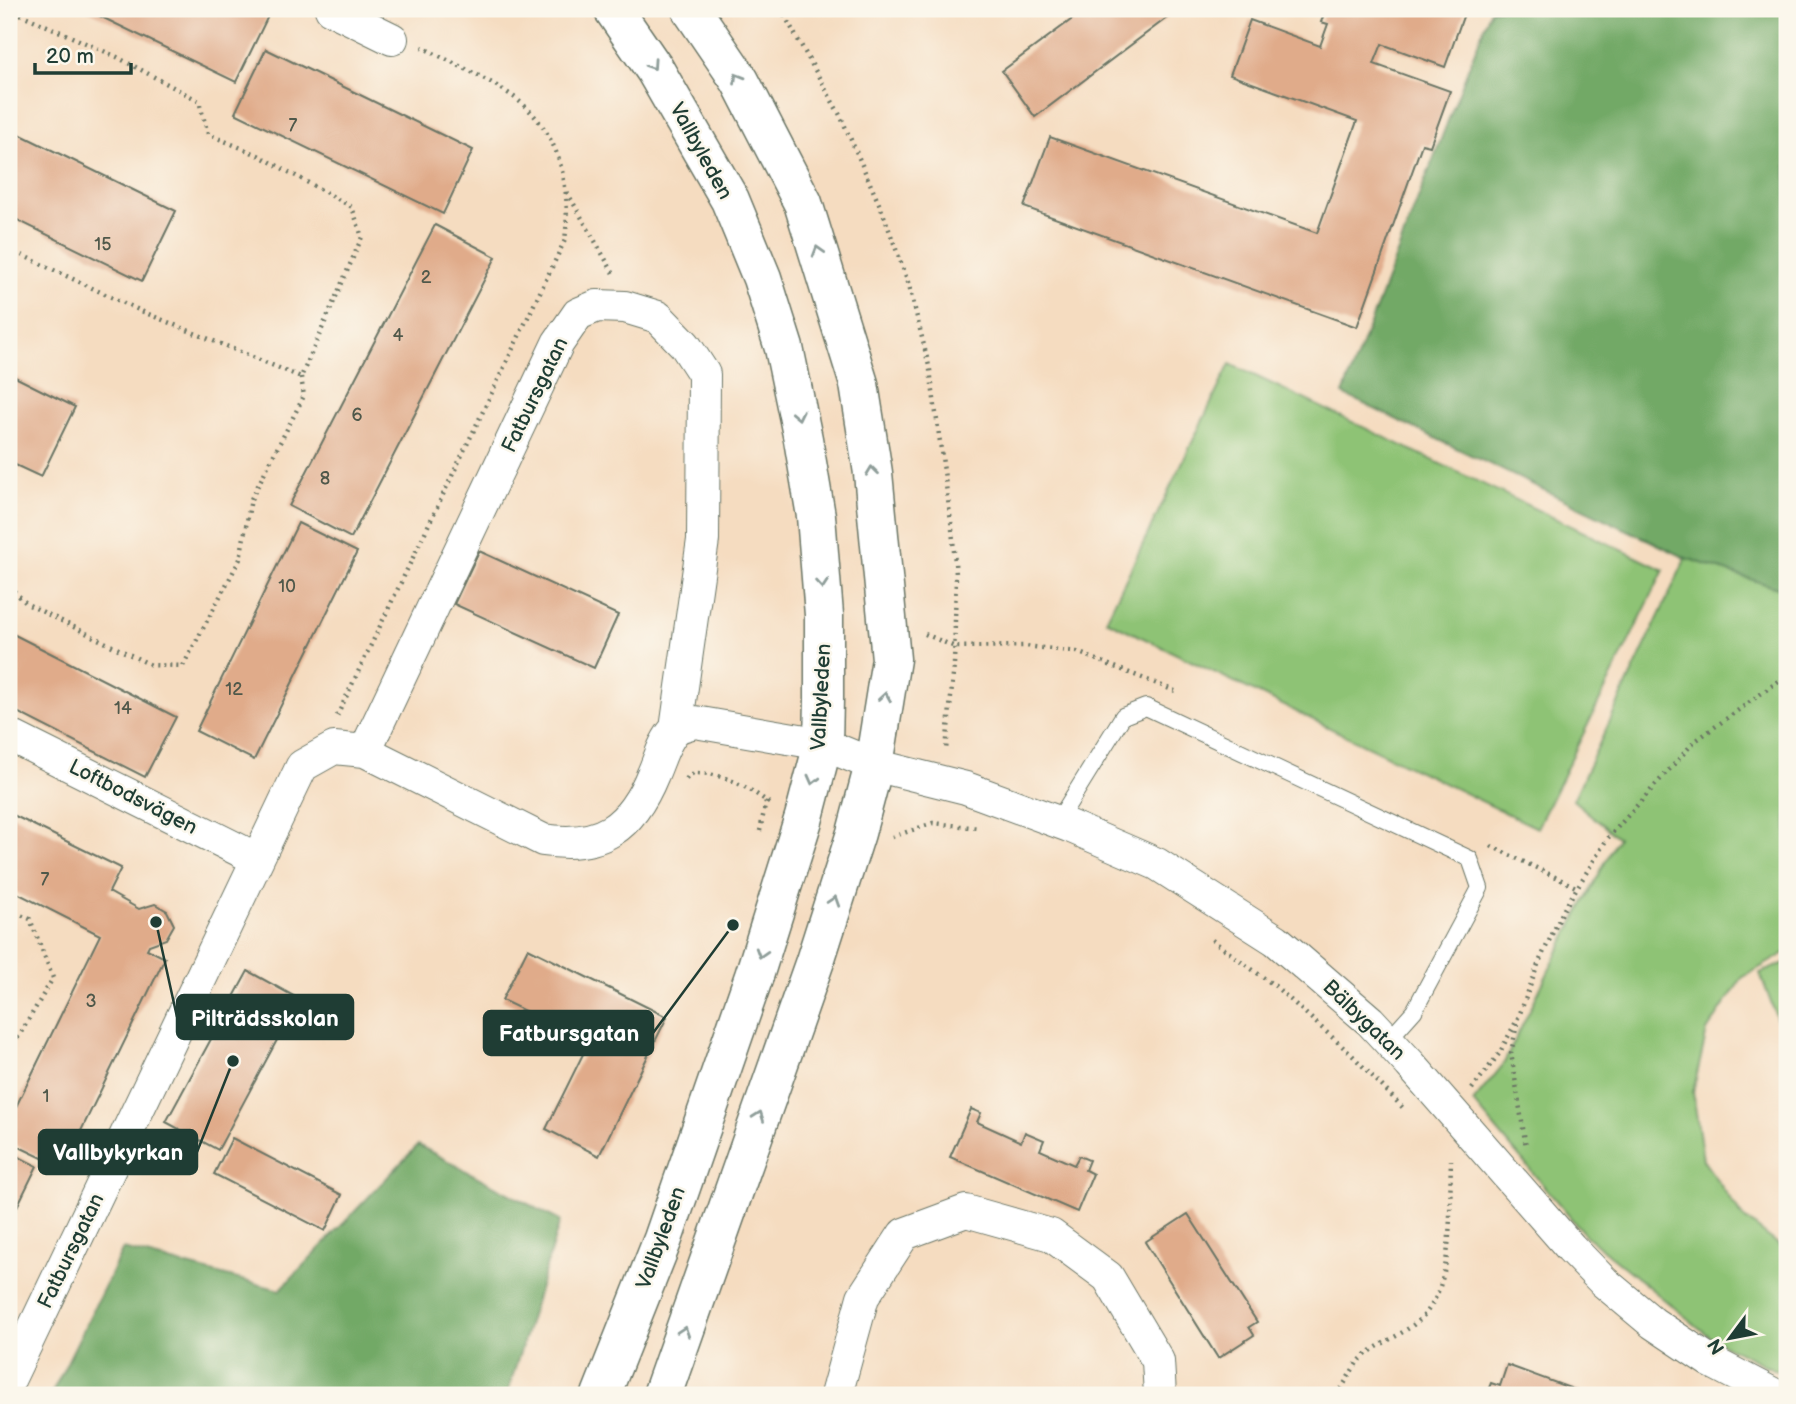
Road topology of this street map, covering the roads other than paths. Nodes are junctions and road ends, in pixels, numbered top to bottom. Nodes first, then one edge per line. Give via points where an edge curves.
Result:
1 (331, 9) edge
2 (613, 9) edge
3 (691, 9) edge
4 (392, 39) road end
5 (676, 729) junction
6 (9, 735) edge
7 (823, 744) junction
8 (349, 750) junction
9 (874, 765) junction
10 (1058, 821) junction
11 (257, 859) junction
12 (1388, 1040) junction
13 (9, 1380) edge
14 (601, 1395) edge
15 (662, 1395) edge
16 (836, 1395) edge
17 (1160, 1395) edge
18 (1775, 1395) edge

1 - 4 street
2 -> 7 main road, Vallbyleden via 655,70 730,200 784,348 816,516 824,615
9 -> 3 main road via 891,659 873,473 859,384 803,203 740,81
5 - 7 street via 695,722
5 - 8 street, Fatbursgatan via 624,820 597,839 567,844 544,840
5 - 8 street, Fatbursgatan via 703,540 704,374 658,317 625,307 597,306 578,314 558,343
6 - 11 street, Loftbodsvägen
7 - 9 street
7 -> 14 main road, Vallbyleden via 754,976 663,1239
8 - 11 street, Fatbursgatan via 302,766
9 - 10 street, Bälbygatan via 966,788
15 -> 9 main road via 815,961
10 - 12 street, Bälbygatan via 1157,864 1276,940
10 - 12 lane via 1123,716 1146,707 1469,859 1480,888 1414,1011
11 - 13 street, Fatbursgatan
12 - 18 street, Bälbygatan via 1604,1282 1653,1323 1710,1361
16 - 17 street via 863,1297 904,1234 966,1211 1051,1235 1108,1277 1158,1361

